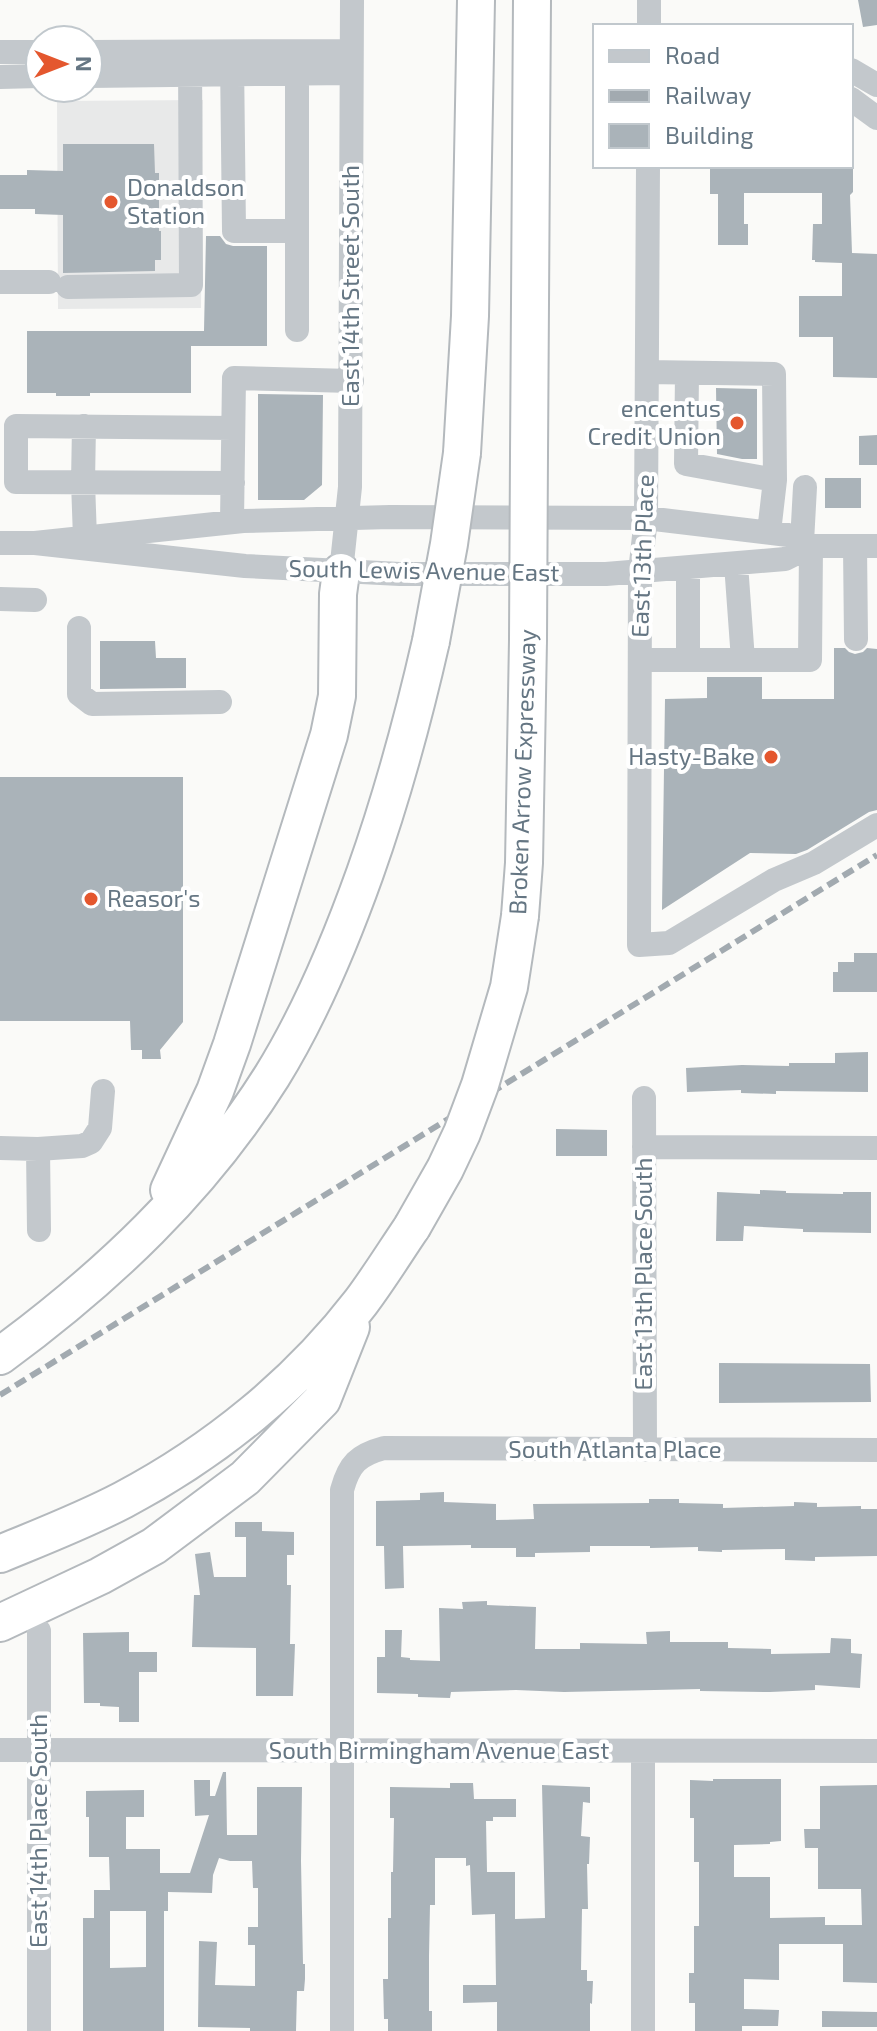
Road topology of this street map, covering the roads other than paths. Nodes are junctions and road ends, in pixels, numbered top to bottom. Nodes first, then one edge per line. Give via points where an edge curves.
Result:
1 (352, 0) edge
2 (476, 0) edge
3 (532, 0) edge
4 (649, 0) edge
5 (649, 24) edge
6 (0, 52) edge
7 (24, 52) edge
8 (104, 54) edge
9 (351, 62) junction
10 (190, 63) junction
11 (233, 63) junction
12 (297, 63) junction
13 (853, 71) edge
14 (104, 74) edge
15 (24, 76) edge
16 (0, 77) edge
17 (877, 85) edge
18 (853, 100) edge
19 (877, 118) edge
20 (648, 168) edge
21 (297, 231) junction
22 (0, 282) edge
23 (297, 330) dead end
24 (647, 372) junction
25 (687, 373) junction
26 (352, 381) junction
27 (84, 426) junction
28 (233, 428) junction
29 (646, 463) junction
30 (686, 464) junction
31 (775, 480) junction
32 (8, 482) edge
33 (83, 482) junction
34 (186, 482) junction
35 (233, 483) junction
36 (805, 487) dead end
37 (348, 517) junction
38 (646, 518) junction
39 (232, 522) junction
40 (184, 527) junction
41 (769, 532) junction
42 (85, 538) junction
43 (0, 543) edge
44 (35, 543) junction
45 (807, 544) junction
46 (866, 546) edge
47 (736, 564) junction
48 (688, 568) junction
49 (341, 572) junction
50 (640, 572) junction
51 (0, 599) edge
52 (35, 600) dead end
53 (79, 628) dead end
54 (856, 639) dead end
55 (640, 660) junction
56 (688, 660) junction
57 (743, 660) junction
58 (220, 702) dead end
59 (877, 825) edge
60 (103, 1091) dead end
61 (644, 1098) dead end
62 (644, 1147) junction
63 (0, 1148) edge
64 (877, 1148) edge
65 (38, 1149) junction
66 (39, 1230) dead end
67 (149, 1231) junction
68 (361, 1302) junction
69 (0, 1356) edge
70 (645, 1450) junction
71 (877, 1450) edge
72 (0, 1554) edge
73 (0, 1623) edge
74 (39, 1631) dead end
75 (0, 1750) edge
76 (39, 1750) junction
77 (342, 1750) junction
78 (643, 1751) junction
79 (877, 1751) edge
80 (39, 2031) edge
81 (342, 2031) edge
82 (643, 2031) edge

1 - 9 street, East 14th Street South
2 - 67 highway, bridge via 462,453 415,712 394,788 328,969 272,1075 236,1129
3 - 68 highway, Broken Arrow Expressway, bridge via 528,640 520,916 509,987 462,1133 412,1227
4 - 5 street
6 - 7 street
8 - 10 street
9 - 12 street
9 - 26 street, East 14th Street South
10 - 11 street
10 - 14 street
10 - 22 street via 191,285
11 - 12 street
11 - 21 street via 234,231
12 - 21 street
13 - 17 street
15 - 16 street
18 - 19 street
20 - 24 street, East 13th Place
21 - 23 street
24 - 25 street
24 - 29 street, East 13th Place
25 - 30 street
25 - 31 street via 774,374
26 - 28 street via 234,378
26 - 37 street, East 14th Street South
27 - 28 street
27 - 32 street via 16,426
27 - 33 street
28 - 35 street
29 - 30 street
29 - 38 street, East 13th Place
30 - 31 street
31 - 41 street
32 - 33 street
33 - 34 street
33 - 42 street
34 - 35 street
34 - 40 street
35 - 39 street
36 - 45 street
37 - 38 street, South Lewis Avenue East
37 - 39 street, South Lewis Avenue East
37 - 49 street, East 14th Street South
38 - 41 street, South Lewis Avenue East
38 - 50 street, East 13th Place
39 - 40 street, South Lewis Avenue East
40 - 42 street, South Lewis Avenue East
41 - 45 street, South Lewis Avenue East
42 - 44 street, South Lewis Avenue East
43 - 44 street, South Lewis Avenue East
44 - 49 street, South Lewis Avenue East
45 - 46 street, South Lewis Avenue East
45 - 47 street, South Lewis Avenue East via 785,559
45 - 57 street via 810,660
46 - 54 street
47 - 48 street, South Lewis Avenue East
47 - 57 street
48 - 50 street, South Lewis Avenue East
48 - 56 street
49 - 50 street, South Lewis Avenue East
49 - 67 highway via 337,696 329,735 215,1091
50 - 55 street, East 13th Place
51 - 52 street
53 - 58 street via 79,694 92,704
55 - 56 street
55 - 59 street, East 13th Place via 639,945 669,943
56 - 57 street
60 - 65 street via 100,1128 91,1142
61 - 62 street, East 13th Place South
62 - 64 street
62 - 70 street, East 13th Place South
63 - 65 street
65 - 66 street
67 - 69 highway via 77,1297
68 - 72 highway, Broken Arrow Expressway via 276,1393 219,1439 123,1500
68 - 73 highway via 322,1400 245,1478 154,1546
70 - 71 street, South Atlanta Place
70 - 77 street, South Atlanta Place via 384,1448 356,1461 342,1490
74 - 76 street, East 14th Place South
75 - 76 street, South Birmingham Avenue East
76 - 77 street, South Birmingham Avenue East
76 - 80 street, East 14th Place South
77 - 78 street, South Birmingham Avenue East
77 - 81 street
78 - 79 street, South Birmingham Avenue East
78 - 82 street

